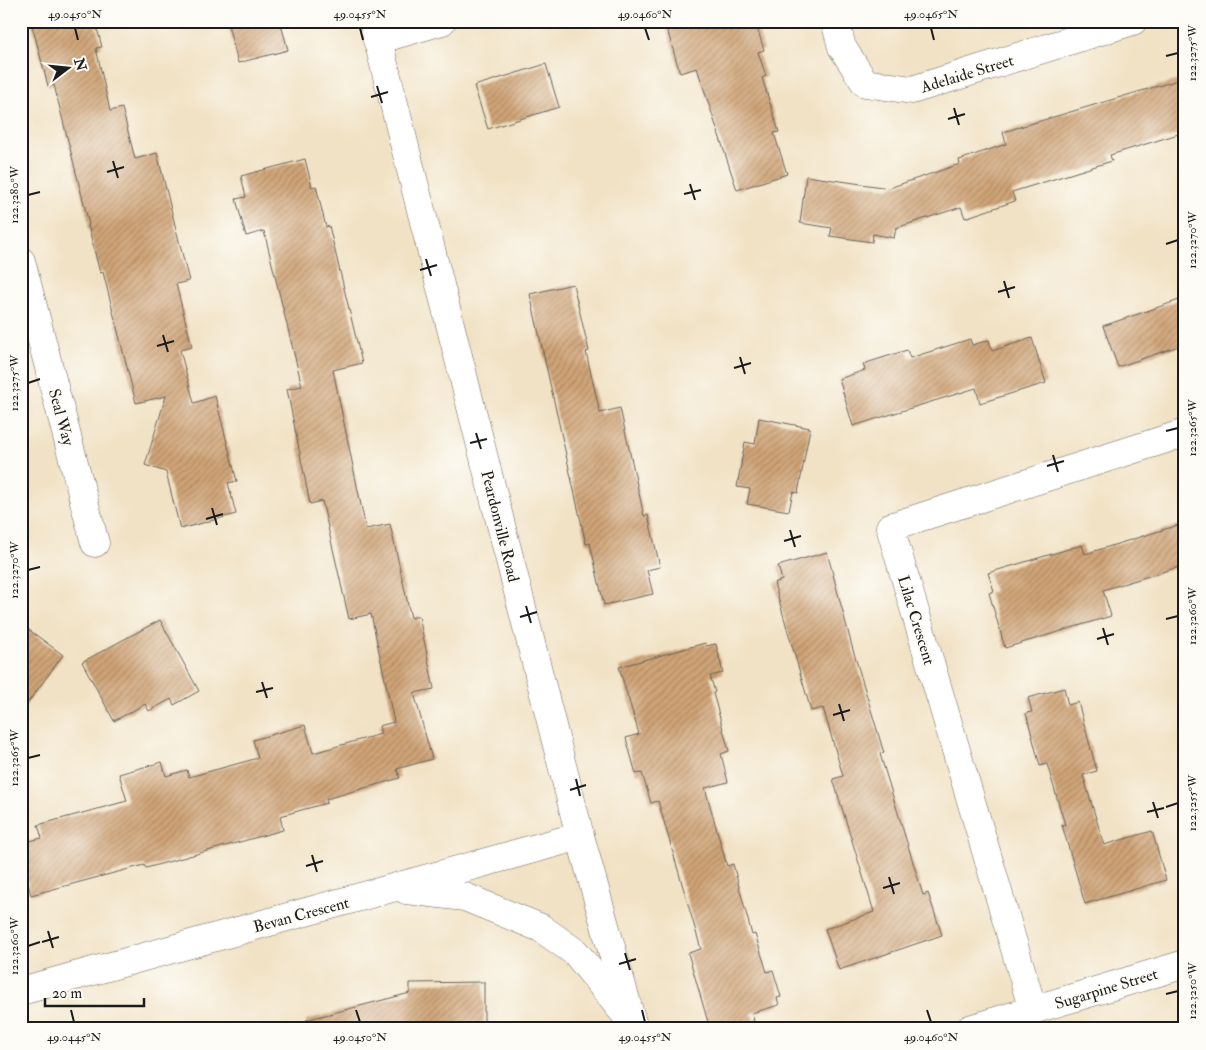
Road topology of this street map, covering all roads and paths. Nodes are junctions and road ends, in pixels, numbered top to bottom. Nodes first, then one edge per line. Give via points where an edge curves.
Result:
1 (442, 21) edge
2 (834, 21) edge
3 (1133, 21) edge
4 (375, 31) edge
5 (21, 261) edge
6 (1185, 433) edge
7 (95, 543) dead end
8 (580, 836) junction
9 (394, 888) junction
10 (1185, 964) edge
11 (21, 992) edge
12 (1033, 1010) junction
13 (633, 1026) edge
14 (970, 1029) edge

1 - 4 street
2 - 3 street, Adelaide Street via 842,47 865,83 912,90
4 - 8 street, Peardonville Road
5 - 7 street, Seal Way
6 - 12 street, Lilac Crescent via 890,527
8 - 9 street, Bevan Crescent
8 - 13 street, Peardonville Road
9 - 11 street, Bevan Crescent
9 - 13 street via 466,897 541,928 576,953
10 - 12 street, Sugarpine Street
12 - 14 street, Sugarpine Street

